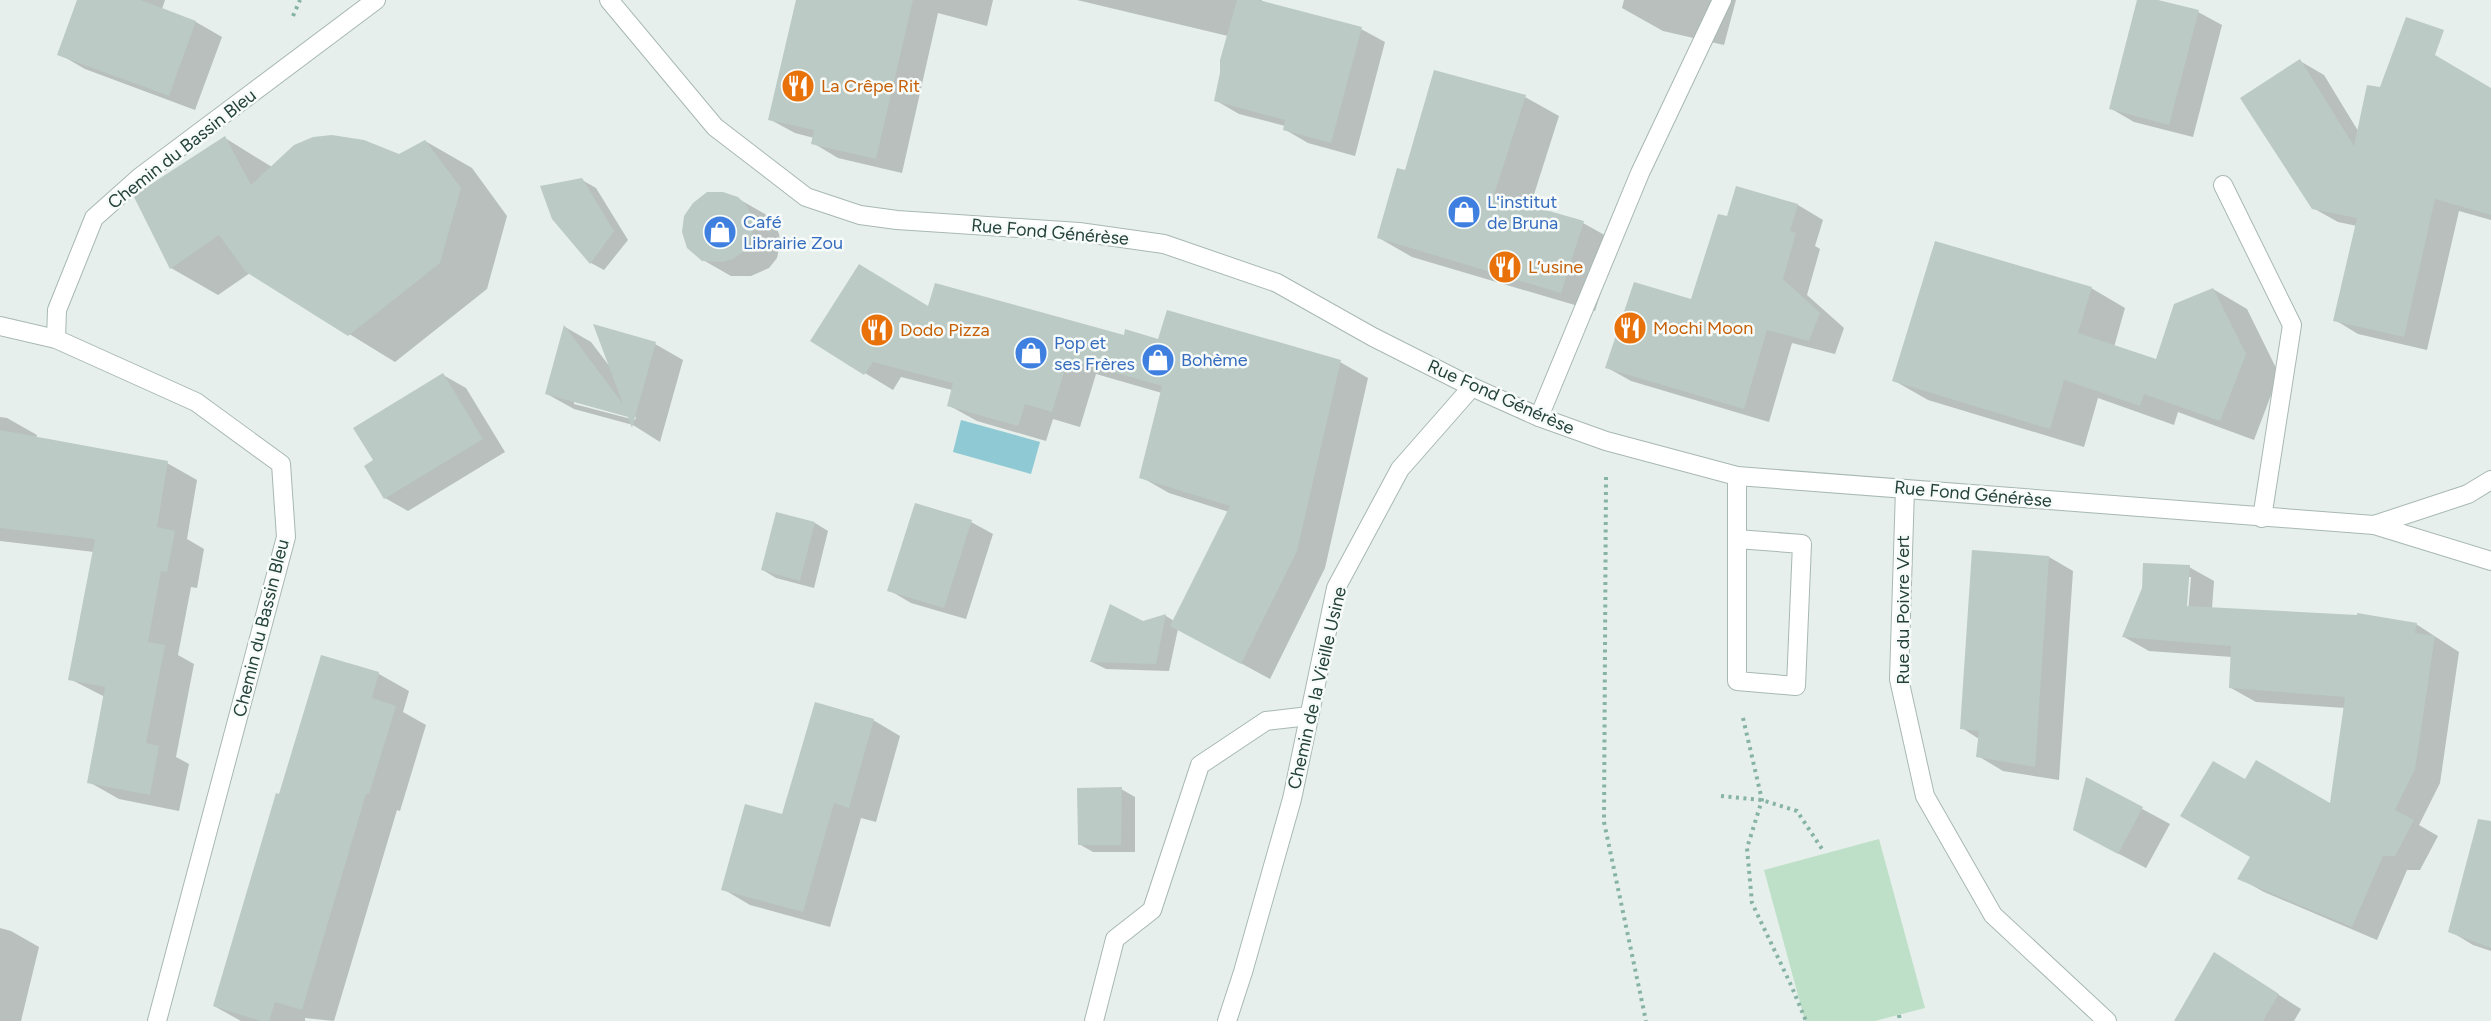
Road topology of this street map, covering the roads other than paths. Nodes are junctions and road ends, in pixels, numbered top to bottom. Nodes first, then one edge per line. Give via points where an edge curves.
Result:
1 (376, 0) edge
2 (609, 0) edge
3 (1722, 0) edge
4 (2223, 185) dead end
5 (0, 326) edge
6 (56, 339) junction
7 (1472, 387) junction
8 (1539, 417) junction
9 (1737, 476) junction
10 (2491, 480) edge
11 (1905, 489) junction
12 (2262, 518) junction
13 (2374, 525) junction
14 (1737, 539) junction
15 (2491, 561) edge
16 (1309, 716) junction
17 (157, 1021) edge
18 (1094, 1021) edge
19 (1227, 1021) edge
20 (2107, 1021) edge

1 - 6 street, Chemin du Bassin Bleu via 140,177 94,218 57,310
2 - 7 street, Rue Fond Générèse via 715,127 806,197 869,216 1080,232 1164,244 1277,283
3 - 8 street via 1640,172
4 - 12 street via 2292,325
5 - 6 street
6 - 17 street, Chemin du Bassin Bleu via 196,402 281,464 286,537
7 - 8 street, Rue Fond Générèse
7 - 16 street, Chemin de la Vieille Usine via 1400,469 1336,588
8 - 9 street, Rue Fond Générèse via 1606,441
9 - 11 street, Rue Fond Générèse
9 - 14 street
10 - 13 street, Rue Fond Générèse via 2468,494
11 - 12 street, Rue Fond Générèse
11 - 20 street, Rue du Poivre Vert via 1899,679 1925,796 1994,915
12 - 13 street, Rue Fond Générèse
13 - 15 street
14 - 14 street via 1737,681 1796,686 1802,544
16 - 18 street via 1266,721 1200,765 1152,910 1115,939
16 - 19 street, Chemin de la Vieille Usine via 1292,799

